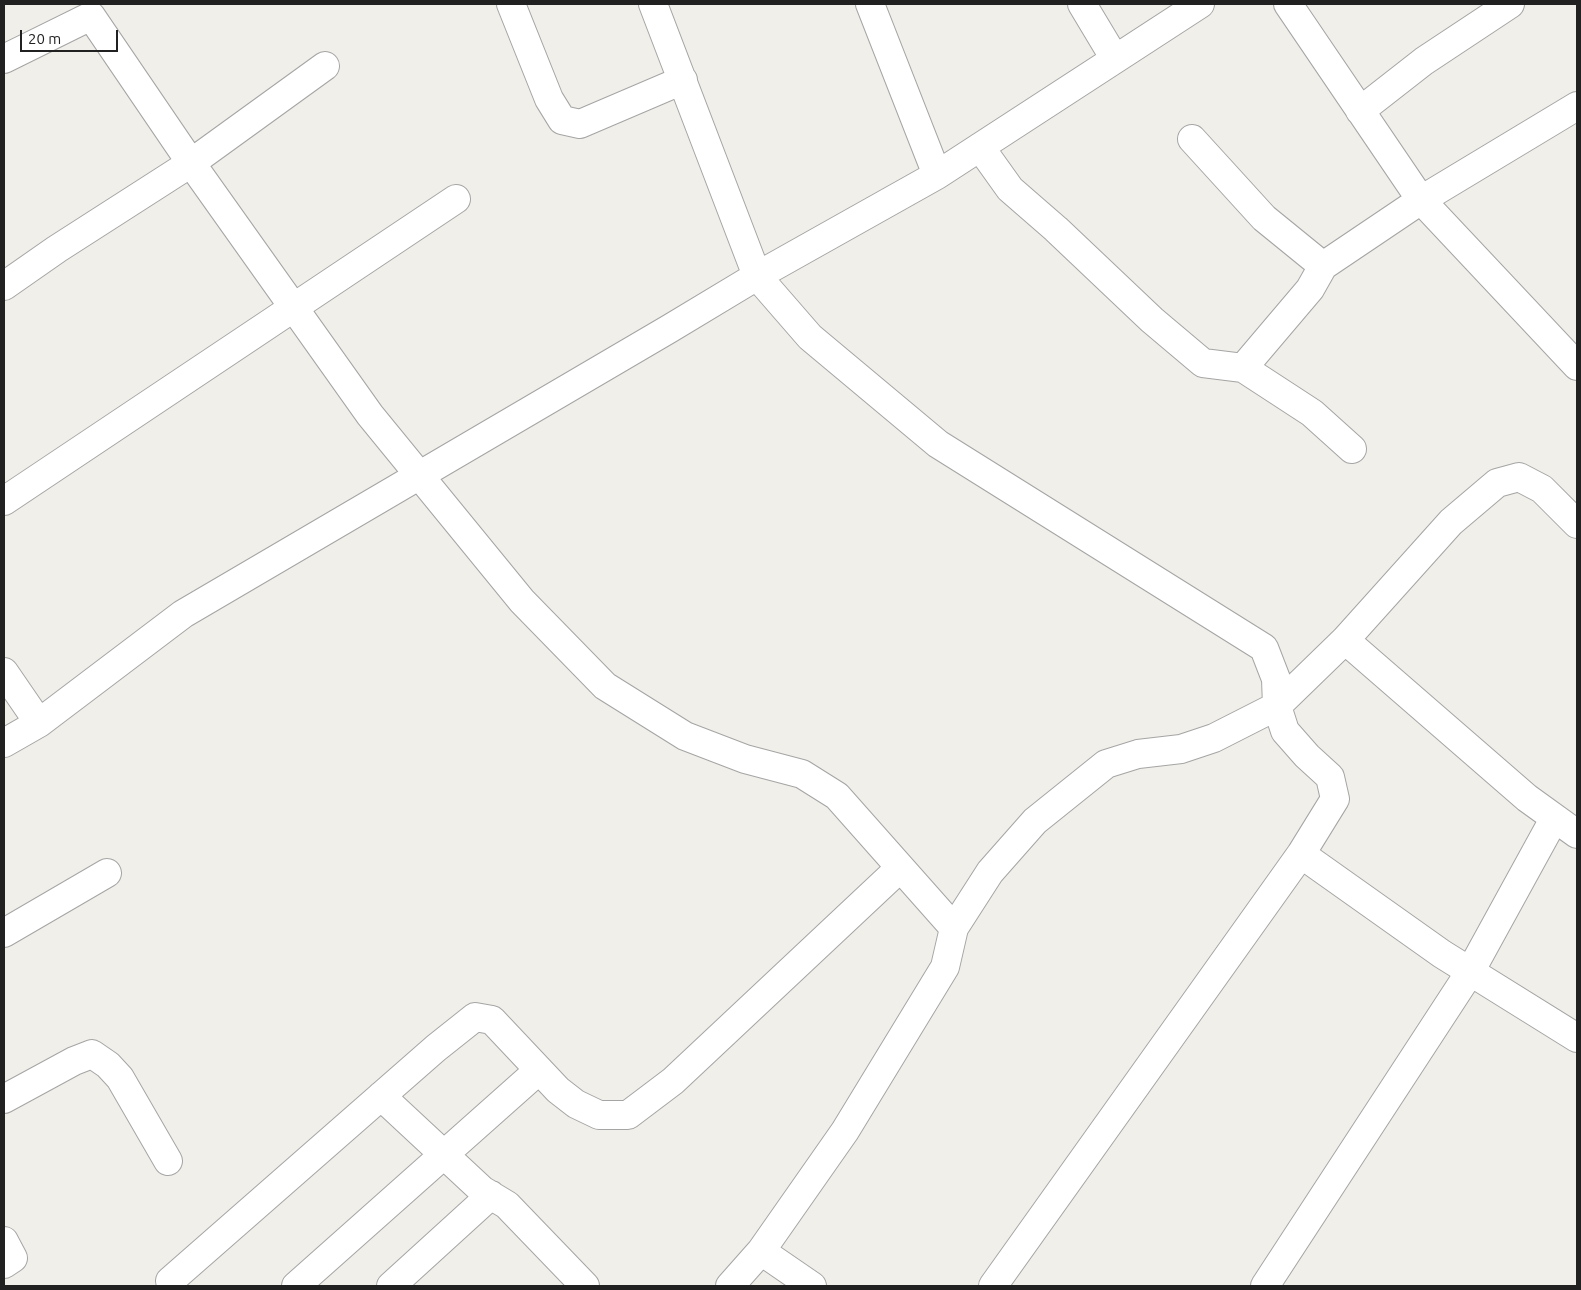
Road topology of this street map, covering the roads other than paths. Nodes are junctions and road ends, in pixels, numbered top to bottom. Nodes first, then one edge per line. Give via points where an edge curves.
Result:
1 (511, 4) edge
2 (653, 4) edge
3 (870, 4) edge
4 (1082, 4) edge
5 (1200, 4) edge
6 (1288, 4) edge
7 (1510, 4) edge
8 (100, 10) edge
9 (4, 59) edge
10 (1115, 59) junction
11 (325, 66) dead end
12 (683, 80) junction
13 (1577, 106) edge
14 (1360, 111) junction
15 (1192, 139) dead end
16 (980, 147) junction
17 (191, 163) junction
18 (937, 176) junction
19 (456, 199) dead end
20 (1421, 200) junction
21 (1323, 266) junction
22 (757, 276) junction
23 (4, 286) edge
24 (293, 306) junction
25 (1577, 366) edge
26 (1243, 368) junction
27 (1352, 449) dead end
28 (419, 474) junction
29 (4, 501) edge
30 (1577, 524) edge
31 (1345, 640) junction
32 (4, 672) edge
33 (1277, 706) junction
34 (39, 723) junction
35 (4, 743) edge
36 (1554, 819) junction
37 (1577, 834) edge
38 (1301, 854) junction
39 (900, 868) junction
40 (107, 873) dead end
41 (954, 928) junction
42 (4, 933) edge
43 (1470, 972) junction
44 (1577, 1038) edge
45 (539, 1070) junction
46 (382, 1096) junction
47 (4, 1099) edge
48 (445, 1154) junction
49 (168, 1161) dead end
50 (491, 1195) junction
51 (4, 1242) edge
52 (761, 1251) junction
53 (4, 1264) edge
54 (170, 1282) dead end
55 (296, 1286) edge
56 (391, 1286) edge
57 (585, 1286) edge
58 (730, 1286) edge
59 (812, 1286) edge
60 (993, 1286) edge
61 (1265, 1286) edge

1 - 12 street via 549,99 562,120 580,124
2 - 12 street
3 - 18 street
4 - 10 street
5 - 10 street
6 - 14 street
7 - 14 street via 1424,61
8 - 9 street
8 - 17 street
10 - 16 street
11 - 17 street
12 - 22 street
13 - 20 street
14 - 20 street
15 - 21 street via 1264,218
16 - 18 street
16 - 26 street via 1010,189 1203,363
17 - 23 street
17 - 24 street
18 - 22 street
19 - 24 street
20 - 21 street
20 - 25 street
21 - 26 street via 1310,289
22 - 28 street
22 - 33 street via 810,337 938,444 1264,648 1276,679
24 - 28 street via 370,415
24 - 29 street
26 - 27 street via 1312,412
28 - 34 street via 183,614
28 - 39 street via 522,601 605,686 685,736 745,759 802,774 837,796
30 - 31 street via 1542,489 1519,477 1497,483 1451,522
31 - 33 street
31 - 36 street
32 - 34 street
33 - 38 street via 1286,731 1330,777 1335,799
33 - 41 street via 1214,738 1181,749 1138,754 1106,764 1035,821 990,872
34 - 35 street
36 - 37 street
36 - 43 street
38 - 43 street
38 - 60 street
39 - 41 street
39 - 45 street via 673,1082 628,1115 598,1115 576,1104
40 - 42 street
41 - 52 street via 945,967 845,1131
43 - 44 street
43 - 61 street
45 - 46 street via 492,1020 475,1017
45 - 48 street
46 - 48 street
46 - 54 street
47 - 49 street via 92,1054 120,1078
48 - 50 street
48 - 55 street
50 - 56 street
50 - 57 street via 507,1205
51 - 53 street via 13,1258
52 - 58 street
52 - 59 street

